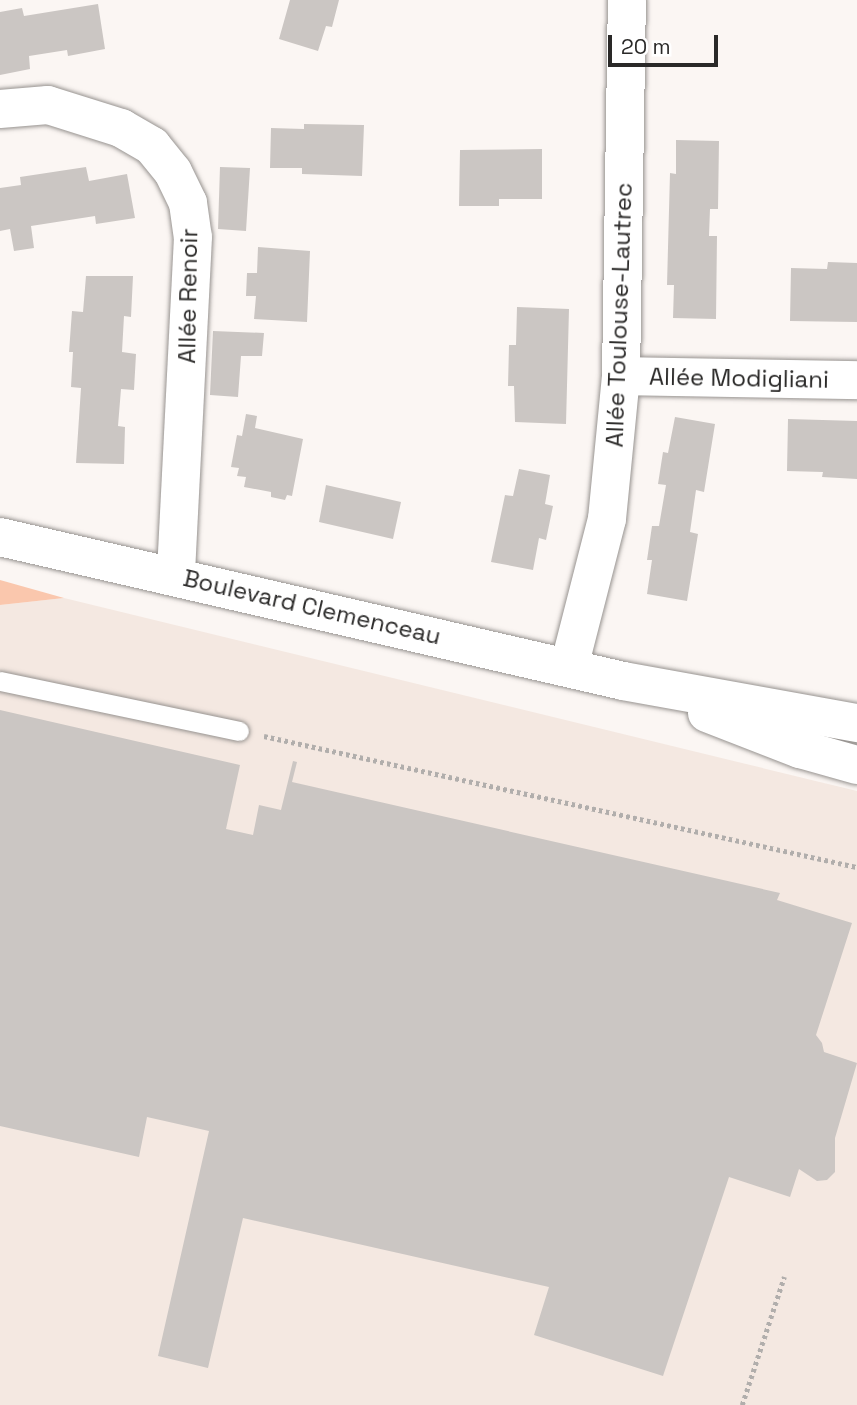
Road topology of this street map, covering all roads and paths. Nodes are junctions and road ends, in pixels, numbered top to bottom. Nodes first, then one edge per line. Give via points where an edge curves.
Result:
1 (627, 0) edge
2 (0, 109) edge
3 (621, 376) junction
4 (857, 380) edge
5 (0, 537) edge
6 (176, 576) junction
7 (569, 667) junction
8 (0, 681) edge
9 (623, 681) junction
10 (857, 723) edge
11 (239, 730) joint
12 (857, 765) edge
13 (857, 867) edge
14 (784, 1277) dead end
15 (743, 1405) edge

1 - 3 street, Allée Toulouse-Lautrec
2 - 6 street, Allée Renoir via 48,106 121,128 152,146 173,172 188,203 193,237
3 - 4 street, Allée Modigliani
3 - 7 street, Allée Toulouse-Lautrec via 607,519
5 - 6 street, Boulevard Clemenceau
6 - 7 street, Boulevard Clemenceau
7 - 9 street, Boulevard Clemenceau
8 - 11 lane
9 - 10 street, Boulevard Clemenceau
9 - 12 street, Boulevard Clemenceau via 800,749
11 - 13 path
14 - 15 path

